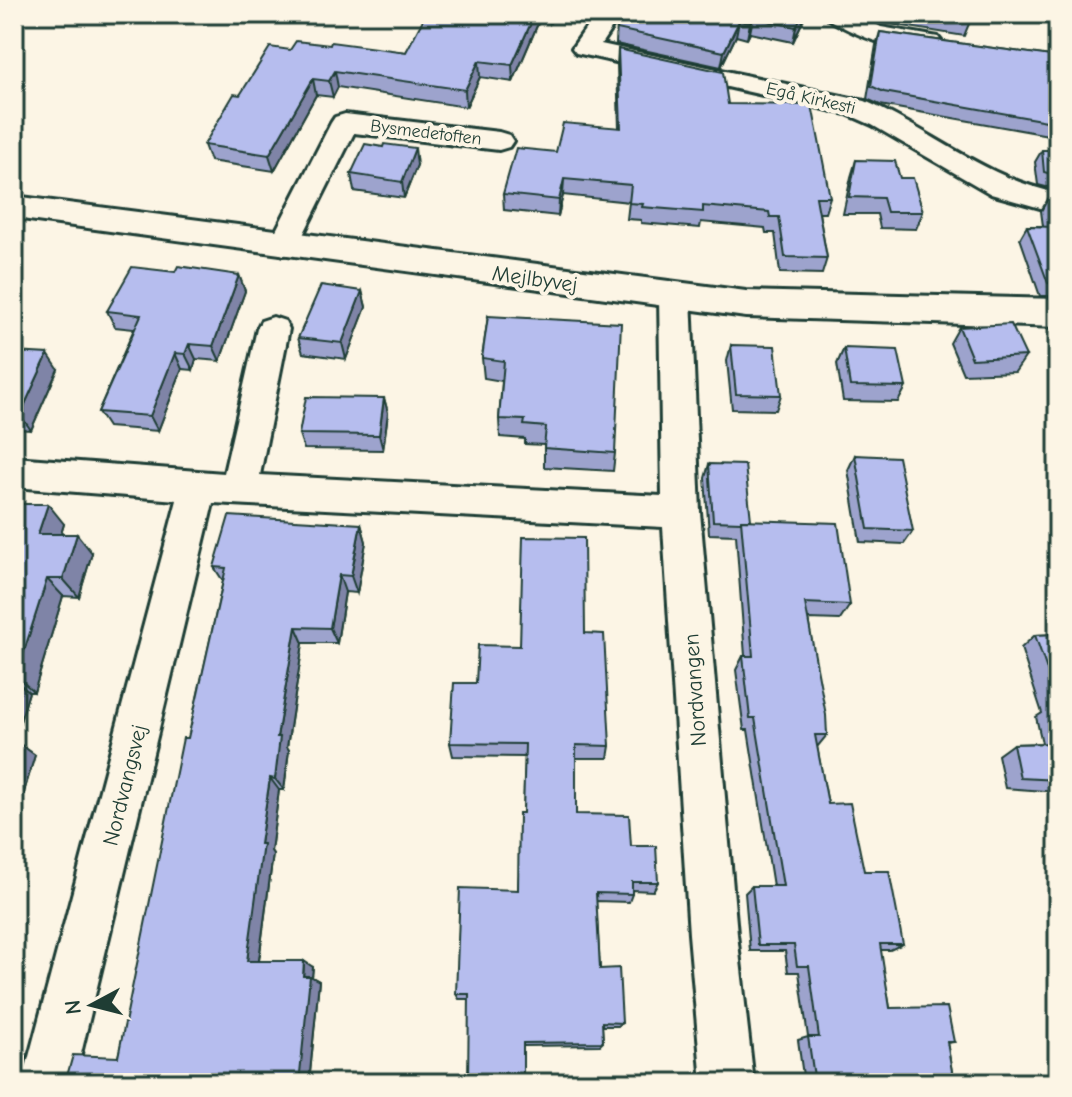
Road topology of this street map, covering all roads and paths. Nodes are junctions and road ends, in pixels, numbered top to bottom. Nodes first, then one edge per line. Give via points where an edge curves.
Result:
1 (609, 14) edge
2 (837, 14) edge
3 (951, 45) edge
4 (499, 141) dead end
5 (1058, 203) edge
6 (14, 207) edge
7 (284, 244) junction
8 (675, 296) junction
9 (1058, 313) edge
10 (273, 329) dead end
11 (14, 472) edge
12 (219, 488) junction
13 (681, 512) junction
14 (48, 1083) edge
15 (728, 1083) edge

1 - 5 street, Egå Kirkesti via 585,48 855,107 889,120 970,174
2 - 3 street via 874,34
4 - 7 street, Bysmedetoften via 345,123
6 - 7 street, Mejlbyvej
7 - 8 street, Mejlbyvej
8 - 9 street, Mejlbyvej via 840,309
8 - 13 street, Nordvangen
10 - 12 street, Nordvangsvej
11 - 12 street
12 - 13 street
12 - 14 street, Nordvangsvej
13 - 15 street, Nordvangen

